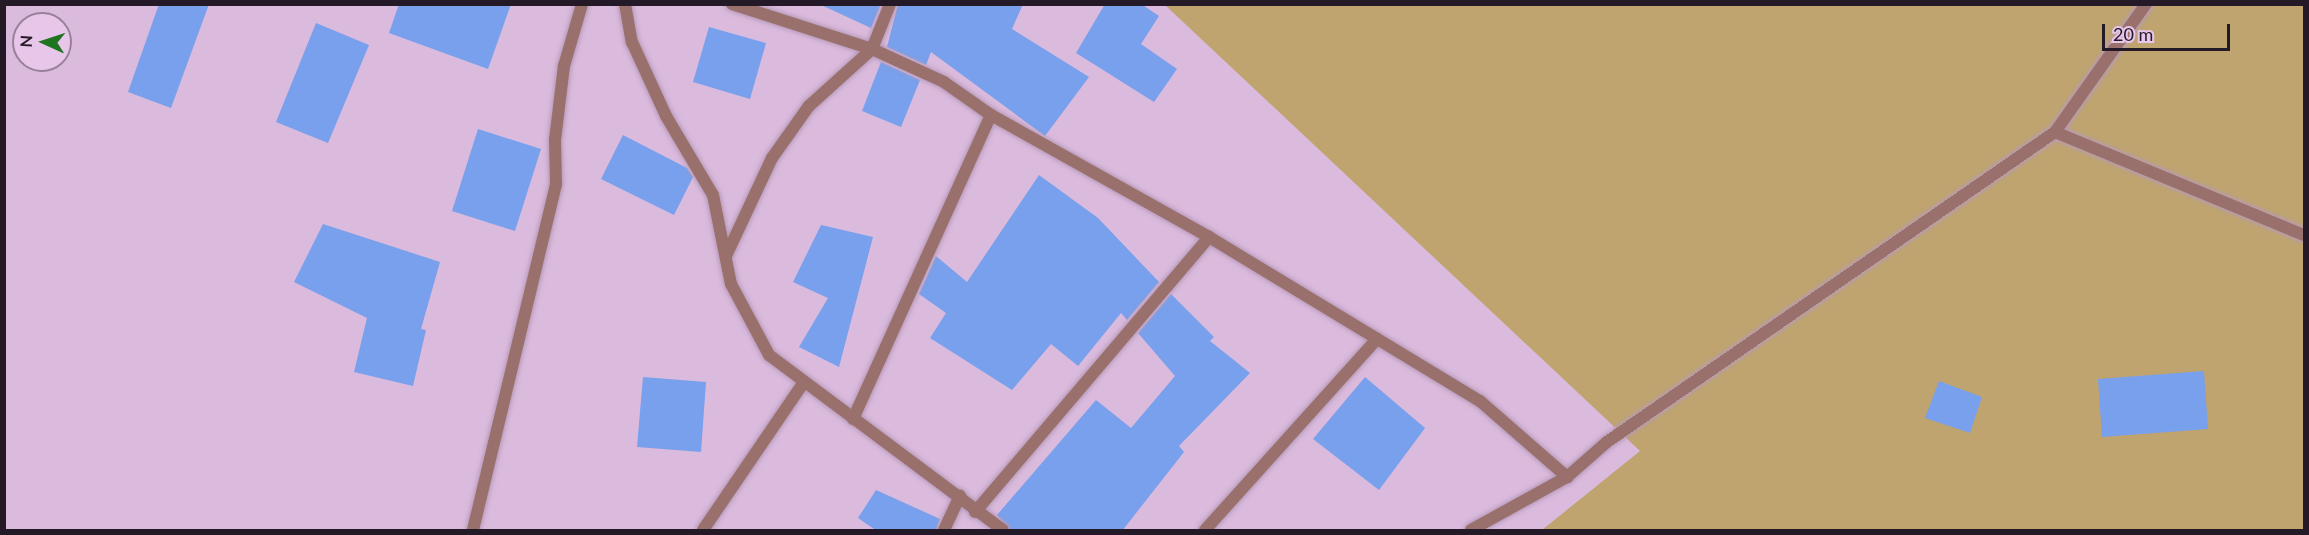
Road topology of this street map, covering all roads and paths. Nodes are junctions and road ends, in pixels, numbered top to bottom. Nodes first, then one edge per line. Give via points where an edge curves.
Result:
1 (582, 4) edge
2 (624, 4) edge
3 (732, 4) edge
4 (890, 4) edge
5 (2146, 4) edge
6 (872, 49) junction
7 (990, 115) junction
8 (2055, 132) junction
9 (2304, 235) edge
10 (1209, 237) junction
11 (726, 256) junction
12 (1377, 339) junction
13 (804, 382) junction
14 (853, 419) junction
15 (1567, 477) junction
16 (960, 496) junction
17 (975, 512) junction
18 (473, 531) edge
19 (703, 531) edge
20 (944, 531) edge
21 (1003, 531) edge
22 (1205, 531) edge
23 (1472, 531) edge

1 - 18 street via 564,66 555,140 556,184
2 - 11 street via 642,63 713,195
3 - 6 street
4 - 6 street
5 - 8 street
6 - 7 street via 944,82
6 - 11 street via 809,106 772,158
7 - 10 street
7 - 14 street
8 - 9 street
8 - 15 street via 1607,442
10 - 12 street
10 - 17 street
11 - 13 street via 745,318 769,355
12 - 15 street via 1480,401
12 - 22 street
13 - 14 street
13 - 19 street
14 - 16 street
15 - 23 street
16 - 17 street
16 - 20 street
17 - 21 street

